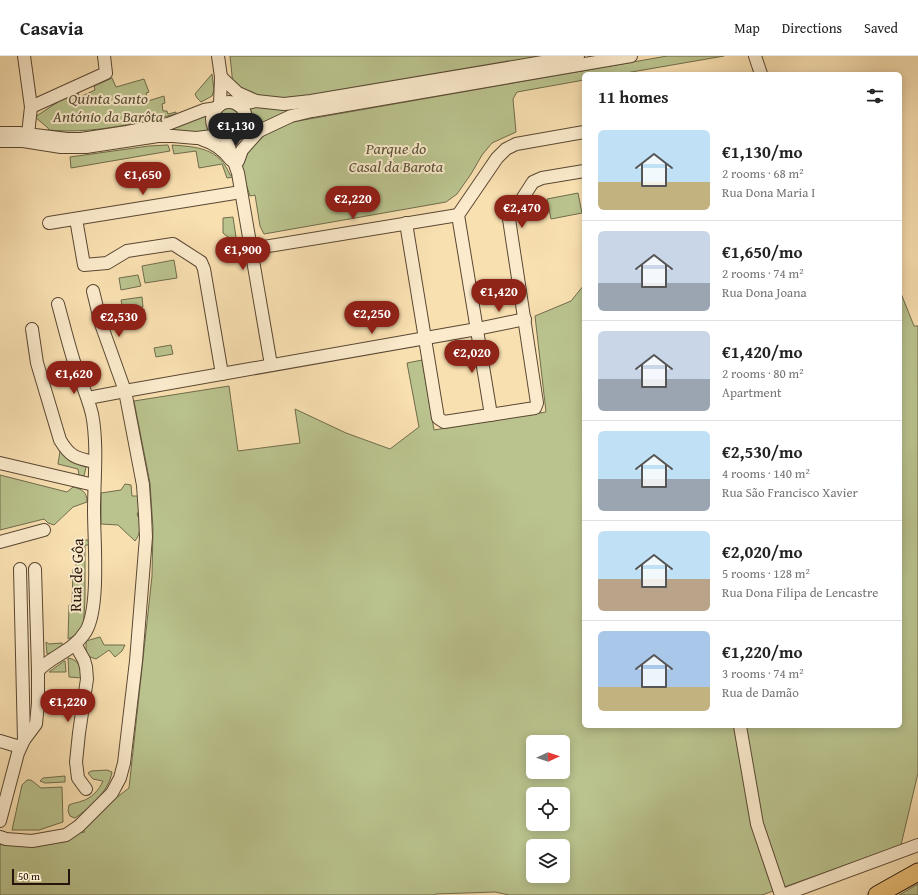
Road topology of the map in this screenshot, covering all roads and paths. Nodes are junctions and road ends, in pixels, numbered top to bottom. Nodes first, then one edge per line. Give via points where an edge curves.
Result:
1 (24, 56) edge
2 (104, 56) edge
3 (218, 56) edge
4 (578, 56) edge
5 (631, 56) edge
6 (755, 56) edge
7 (762, 56) edge
8 (761, 72) edge
9 (761, 72) edge
10 (221, 77) junction
11 (256, 101) junction
12 (236, 104) junction
13 (31, 107) junction
14 (218, 107) junction
15 (259, 131) junction
16 (582, 132) edge
17 (0, 133) edge
18 (28, 134) junction
19 (231, 134) junction
20 (196, 138) junction
21 (0, 141) edge
22 (238, 161) junction
23 (582, 171) edge
24 (238, 173) junction
25 (241, 192) junction
26 (458, 215) junction
27 (76, 219) junction
28 (49, 223) dead end
29 (406, 223) junction
30 (251, 249) junction
31 (93, 291) dead end
32 (58, 304) dead end
33 (524, 320) junction
34 (32, 329) dead end
35 (477, 329) junction
36 (426, 338) junction
37 (271, 365) junction
38 (222, 374) junction
39 (125, 390) junction
40 (88, 398) junction
41 (491, 415) junction
42 (94, 462) junction
43 (0, 463) edge
44 (94, 486) junction
45 (44, 530) dead end
46 (0, 542) edge
47 (20, 569) dead end
48 (35, 569) dead end
49 (75, 644) junction
50 (38, 671) junction
51 (740, 728) edge
52 (0, 741) edge
53 (20, 746) junction
54 (0, 749) edge
55 (86, 789) dead end
56 (3, 792) edge
57 (0, 821) edge
58 (0, 837) edge
59 (918, 845) edge
60 (918, 872) edge
61 (782, 895) edge
62 (878, 895) edge

1 - 13 street
2 - 13 street via 106,73
3 - 10 street
4 - 11 street via 311,101 284,104
5 - 15 street via 312,111 291,116
6 - 8 street
7 - 9 street
10 - 11 street via 238,93
10 - 12 street
10 - 14 street
11 - 12 street
12 - 14 street via 227,102
12 - 19 street via 244,111 246,120 245,125
13 - 18 street
14 - 18 street via 168,124 109,136 67,139
14 - 19 street via 214,112 213,123 218,132
15 - 19 street
15 - 22 street via 242,150
16 - 26 street via 516,144 506,149
17 - 18 street
19 - 20 street
19 - 22 street
19 - 24 street
20 - 21 street via 158,136 86,147
20 - 24 street via 222,149
22 - 24 street
23 - 33 street via 533,182 509,219
24 - 25 street
25 - 27 street
25 - 30 street
26 - 29 street
26 - 35 street
27 - 28 street
27 - 38 street via 84,265 107,263 127,251 173,244 201,262
29 - 30 street
29 - 36 street
30 - 37 street
31 - 39 street via 101,324
32 - 40 street, Rua de Gôa via 76,369
33 - 35 street
33 - 41 street via 537,403 534,408
34 - 42 street via 37,363 60,440 66,451 76,458
35 - 36 street
35 - 41 street
36 - 37 street
36 - 41 street via 438,418 444,422
37 - 38 street
38 - 39 street
39 - 40 street
39 - 58 street via 142,485 146,533 136,661 120,778 112,793 79,826 66,835 32,841
40 - 42 street, Rua de Gôa via 92,416
42 - 44 street, Rua de Gôa
43 - 44 street
44 - 49 street, Rua de Gôa via 94,594 91,618 86,630
45 - 46 street
47 - 53 street
48 - 50 street
49 - 50 street, Rua de Gôa via 44,664
49 - 55 street via 84,660 88,679 76,762 78,778
50 - 53 street via 36,724
51 - 61 street via 756,824
52 - 53 street
53 - 54 street
53 - 56 street
56 - 57 street
59 - 61 street
60 - 62 highway

